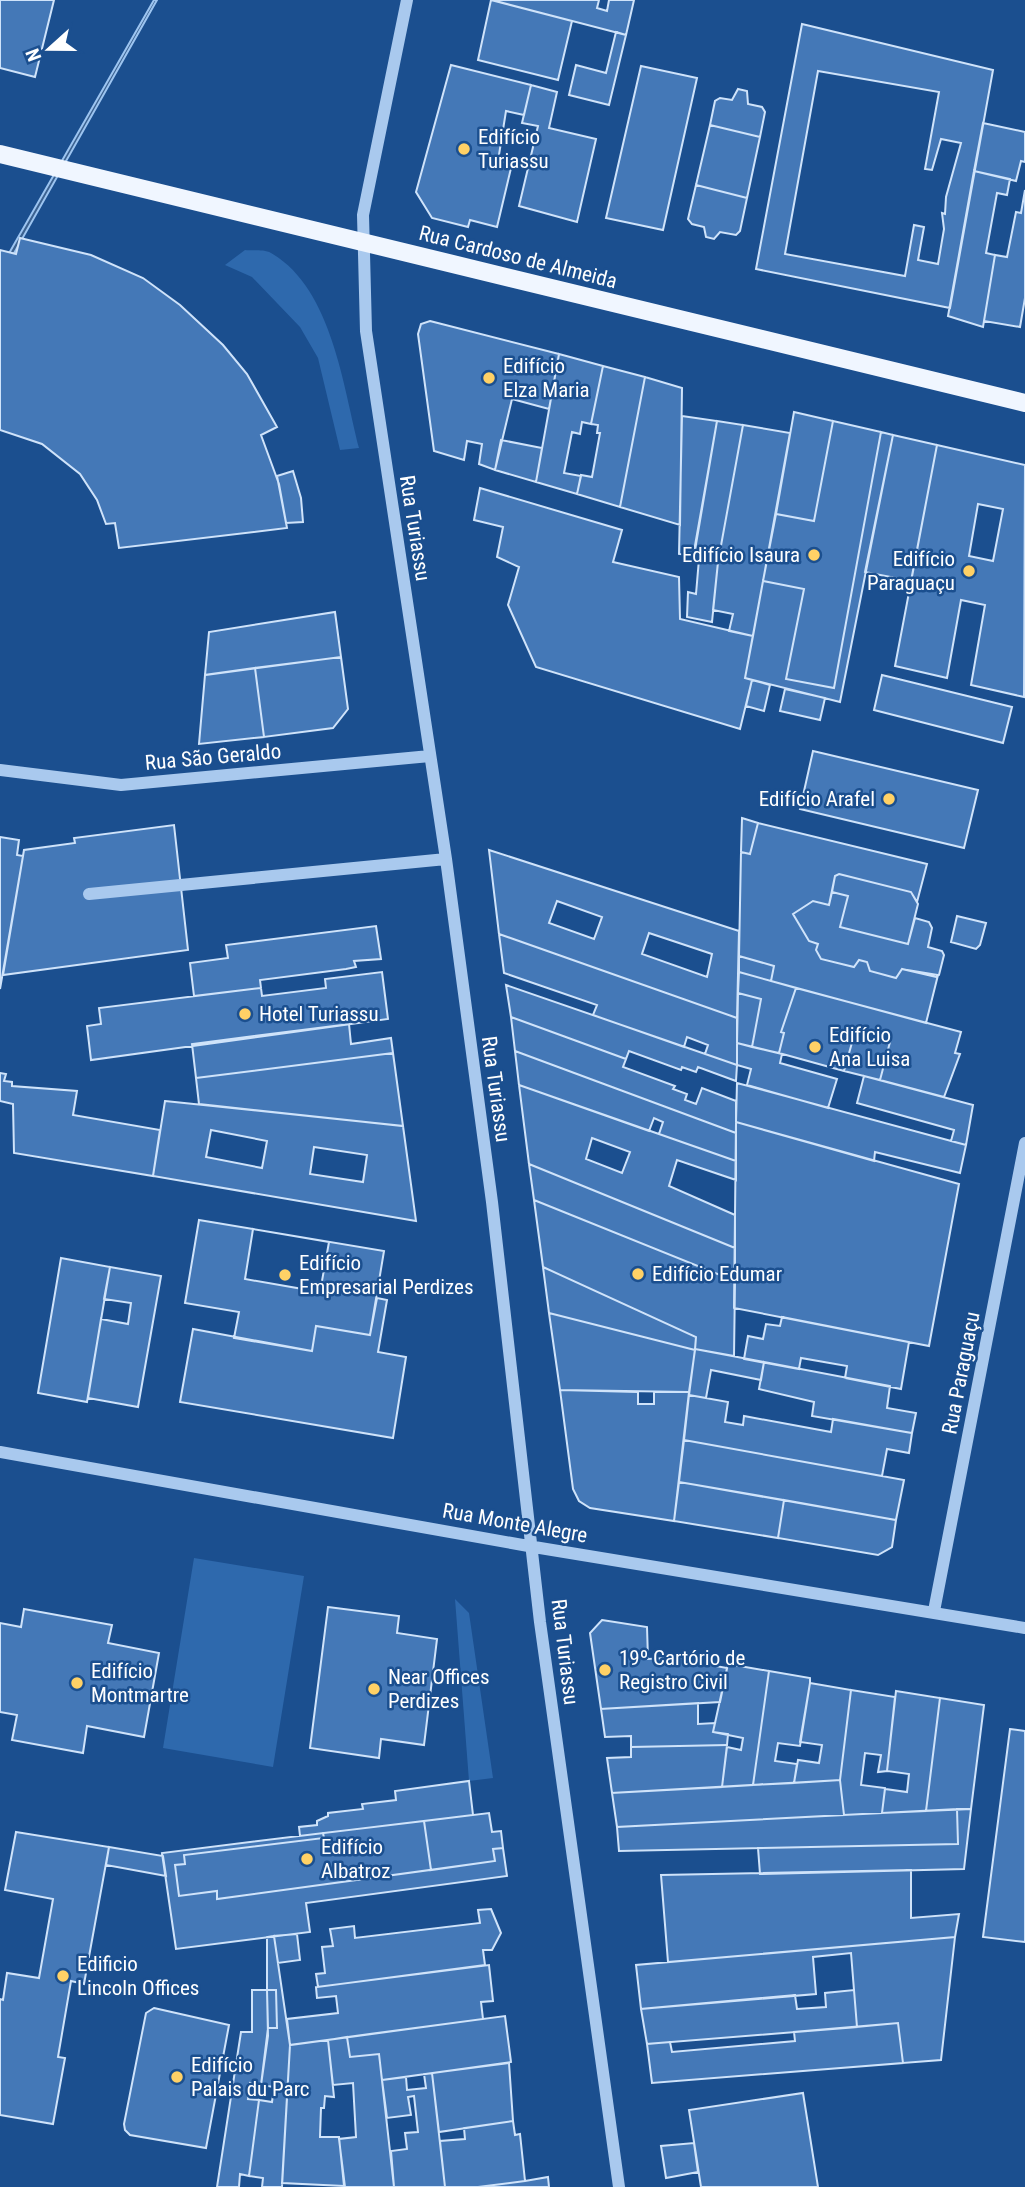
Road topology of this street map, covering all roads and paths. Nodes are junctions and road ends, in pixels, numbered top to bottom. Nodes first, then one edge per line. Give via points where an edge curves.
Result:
1 (407, 0) edge
2 (0, 154) edge
3 (361, 243) junction
4 (1025, 403) edge
5 (430, 756) junction
6 (0, 770) edge
7 (446, 859) junction
8 (89, 894) dead end
9 (1025, 1143) edge
10 (0, 1452) edge
11 (534, 1547) junction
12 (934, 1611) junction
13 (1025, 1628) edge
14 (619, 2187) edge

1 - 3 street, Rua Turiassu via 368,177
2 - 3 main road, Rua Cardoso de Almeida
3 - 4 main road, Rua Cardoso de Almeida
3 - 5 street, Rua Turiassu via 366,331
5 - 6 street, Rua São Geraldo via 121,785
5 - 7 street, Rua Turiassu
7 - 8 street
7 - 11 street, Rua Turiassu
9 - 12 street, Rua Paraguaçu
10 - 11 street, Rua Monte Alegre
11 - 12 street, Rua Monte Alegre
11 - 14 street, Rua Turiassu via 540,1622
12 - 13 street, Rua Monte Alegre

